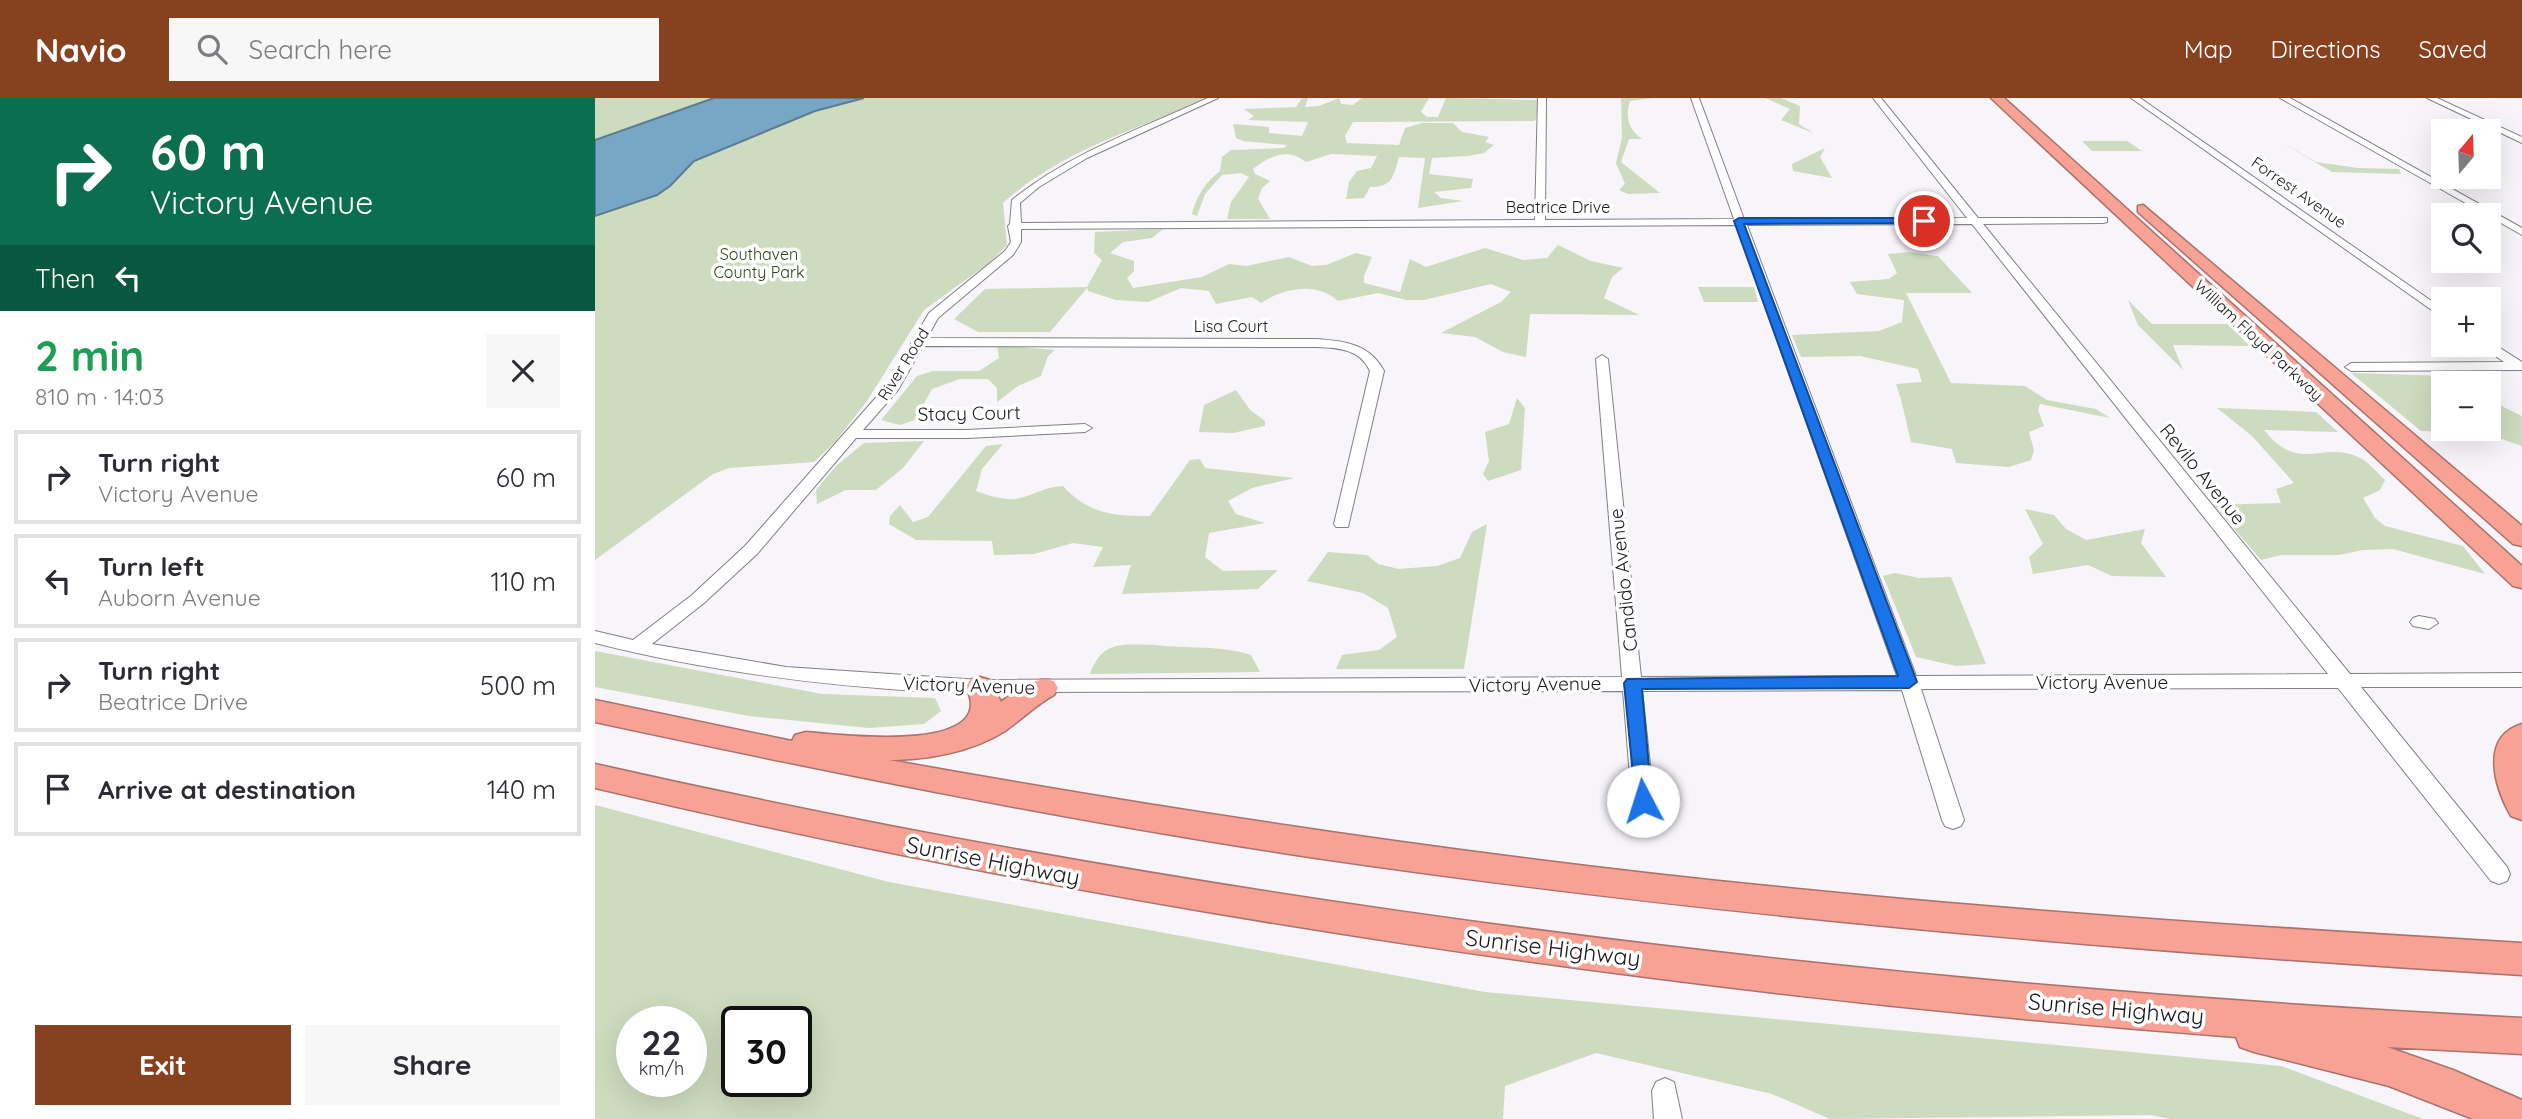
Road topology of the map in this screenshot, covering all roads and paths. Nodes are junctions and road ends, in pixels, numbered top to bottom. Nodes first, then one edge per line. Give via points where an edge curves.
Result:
1 (1215, 98) edge
2 (1542, 98) edge
3 (1695, 98) edge
4 (1877, 98) edge
5 (1997, 98) edge
6 (2017, 98) edge
7 (2135, 98) edge
8 (2284, 98) edge
9 (2431, 98) edge
10 (2522, 141) edge
11 (1976, 220) junction
12 (2103, 220) dead end
13 (1739, 221) junction
14 (1540, 222) junction
15 (1013, 226) junction
16 (2522, 232) edge
17 (2431, 305) edge
18 (917, 342) junction
19 (2501, 354) edge
20 (1602, 359) dead end
21 (2351, 367) dead end
22 (2521, 367) edge
23 (1085, 428) dead end
24 (854, 434) junction
25 (1342, 524) dead end
26 (2522, 539) edge
27 (2522, 580) edge
28 (595, 638) edge
29 (635, 648) junction
30 (2522, 680) edge
31 (1909, 682) junction
32 (2344, 682) junction
33 (1633, 683) junction
34 (980, 687) junction
35 (1044, 688) junction
36 (595, 711) edge
37 (674, 729) junction
38 (2522, 735) edge
39 (961, 738) junction
40 (595, 776) edge
41 (1643, 801) dead end
42 (2522, 807) edge
43 (1953, 820) dead end
44 (2499, 874) dead end
45 (2522, 959) edge
46 (2136, 1011) junction
47 (2522, 1037) edge
48 (1665, 1091) dead end
49 (1668, 1119) edge
50 (2518, 1119) edge

1 - 15 street, River Road via 1039,180 1015,202
2 - 14 street
3 - 13 street
4 - 11 street, Revilo Avenue
5 - 27 highway, William Floyd Parkway
6 - 26 highway, William Floyd Parkway
7 - 17 street, Forrest Avenue
8 - 16 street
9 - 10 street
11 - 12 street, Beatrice Drive
11 - 13 street, Beatrice Drive
11 - 32 street, Revilo Avenue
13 - 14 street, Beatrice Drive
13 - 31 street
14 - 15 street, Beatrice Drive
15 - 18 street, River Road via 1016,242 1009,253 933,316
18 - 24 street, River Road via 893,387
18 - 25 street, Lisa Court via 1317,343 1356,349 1368,355 1377,372
19 - 22 street
20 - 33 street, Candido Avenue
21 - 22 street
23 - 24 street, Stacy Court
24 - 29 street, River Road via 751,550
28 - 29 street, Victory Avenue
29 - 34 street, Victory Avenue via 806,675
30 - 32 street, Victory Avenue
31 - 32 street, Victory Avenue
31 - 33 street, Victory Avenue
31 - 43 street
32 - 44 street, Revilo Avenue
33 - 35 street, Victory Avenue
33 - 41 street, Candido Avenue
34 - 35 street, Victory Avenue
34 - 39 highway via 988,706 986,713
35 - 39 highway via 996,722
36 - 37 highway
37 - 39 highway via 864,747 925,746
37 - 45 highway via 1114,814 1609,884 2056,930
38 - 42 highway via 2511,750 2507,769
40 - 46 highway, Sunrise Highway via 861,836 1256,907 1673,964
46 - 47 highway, Sunrise Highway
46 - 50 highway via 2379,1062 2444,1084
48 - 49 street

